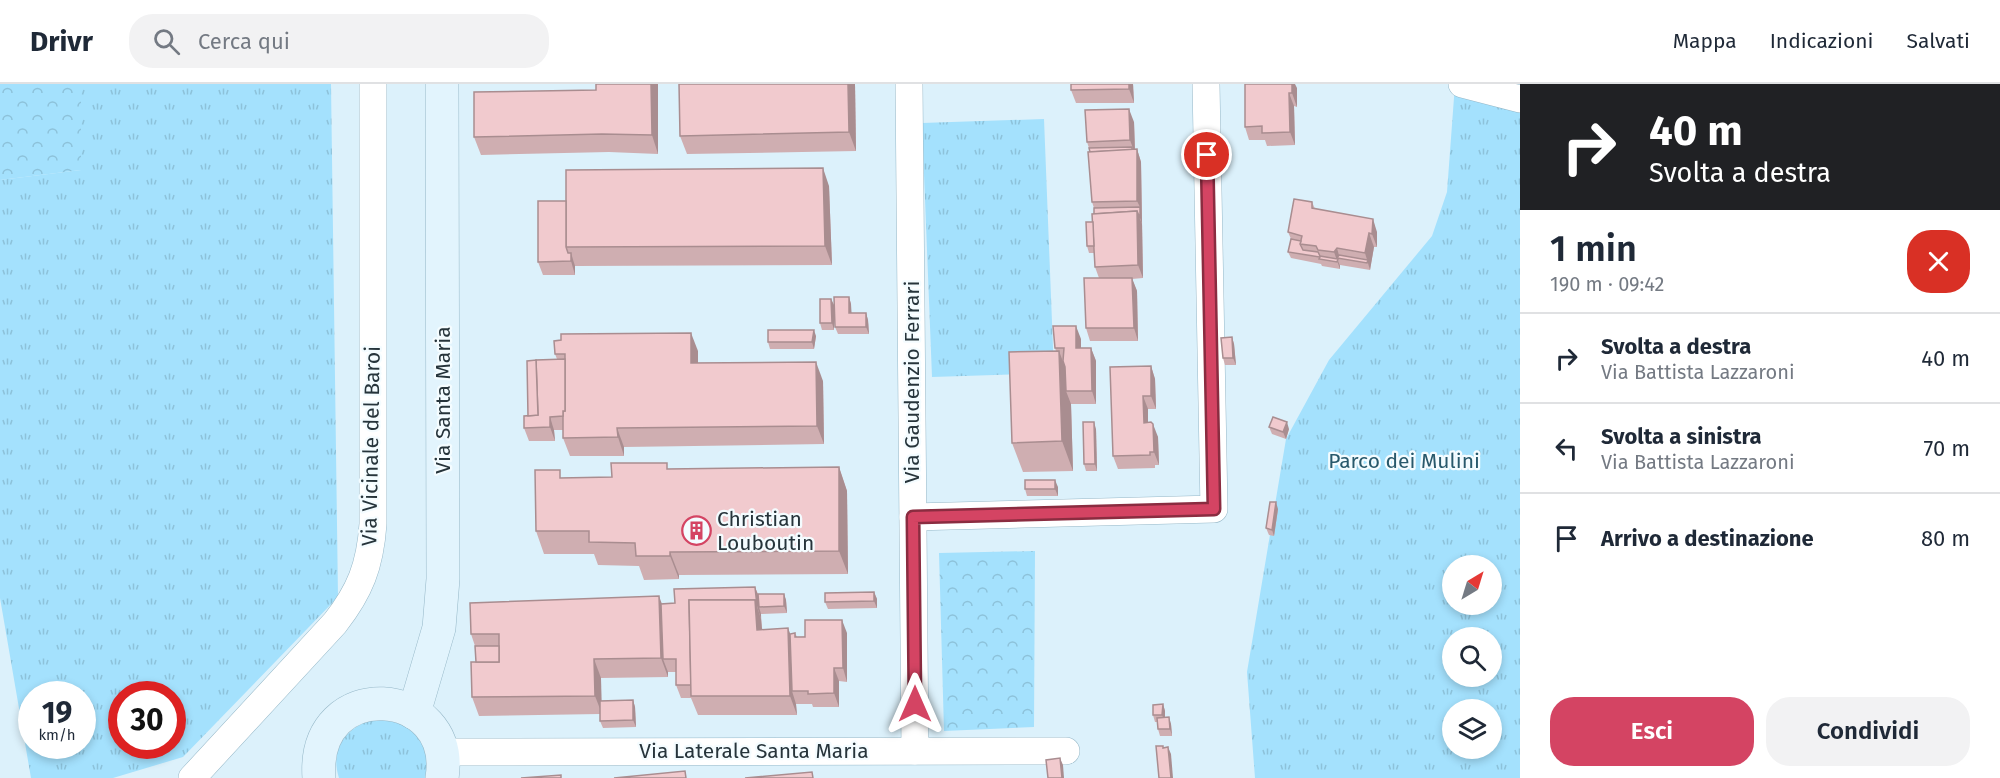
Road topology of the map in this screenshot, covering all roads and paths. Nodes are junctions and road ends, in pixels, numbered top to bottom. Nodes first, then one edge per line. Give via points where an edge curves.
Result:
1 (373, 84) edge
2 (442, 84) edge
3 (909, 84) edge
4 (1206, 84) edge
5 (1462, 84) edge
6 (1520, 99) edge
7 (913, 517) junction
8 (414, 713) junction
9 (915, 751) junction
10 (1066, 751) dead end
11 (442, 765) edge
12 (192, 778) edge
13 (319, 778) edge

1 - 12 street, Via Vicinale del Baroi via 371,551 356,594 335,624
2 - 8 street, Via Santa Maria via 443,579 439,628
3 - 7 street, Via Gaudenzio Ferrari
4 - 7 street via 1214,509
5 - 6 street
7 - 9 street, Via Gaudenzio Ferrari
8 - 11 street via 436,737
8 - 13 street via 400,706 367,704 338,719 321,746
9 - 10 street, Via Laterale Santa Maria
9 - 11 street, Via Laterale Santa Maria

